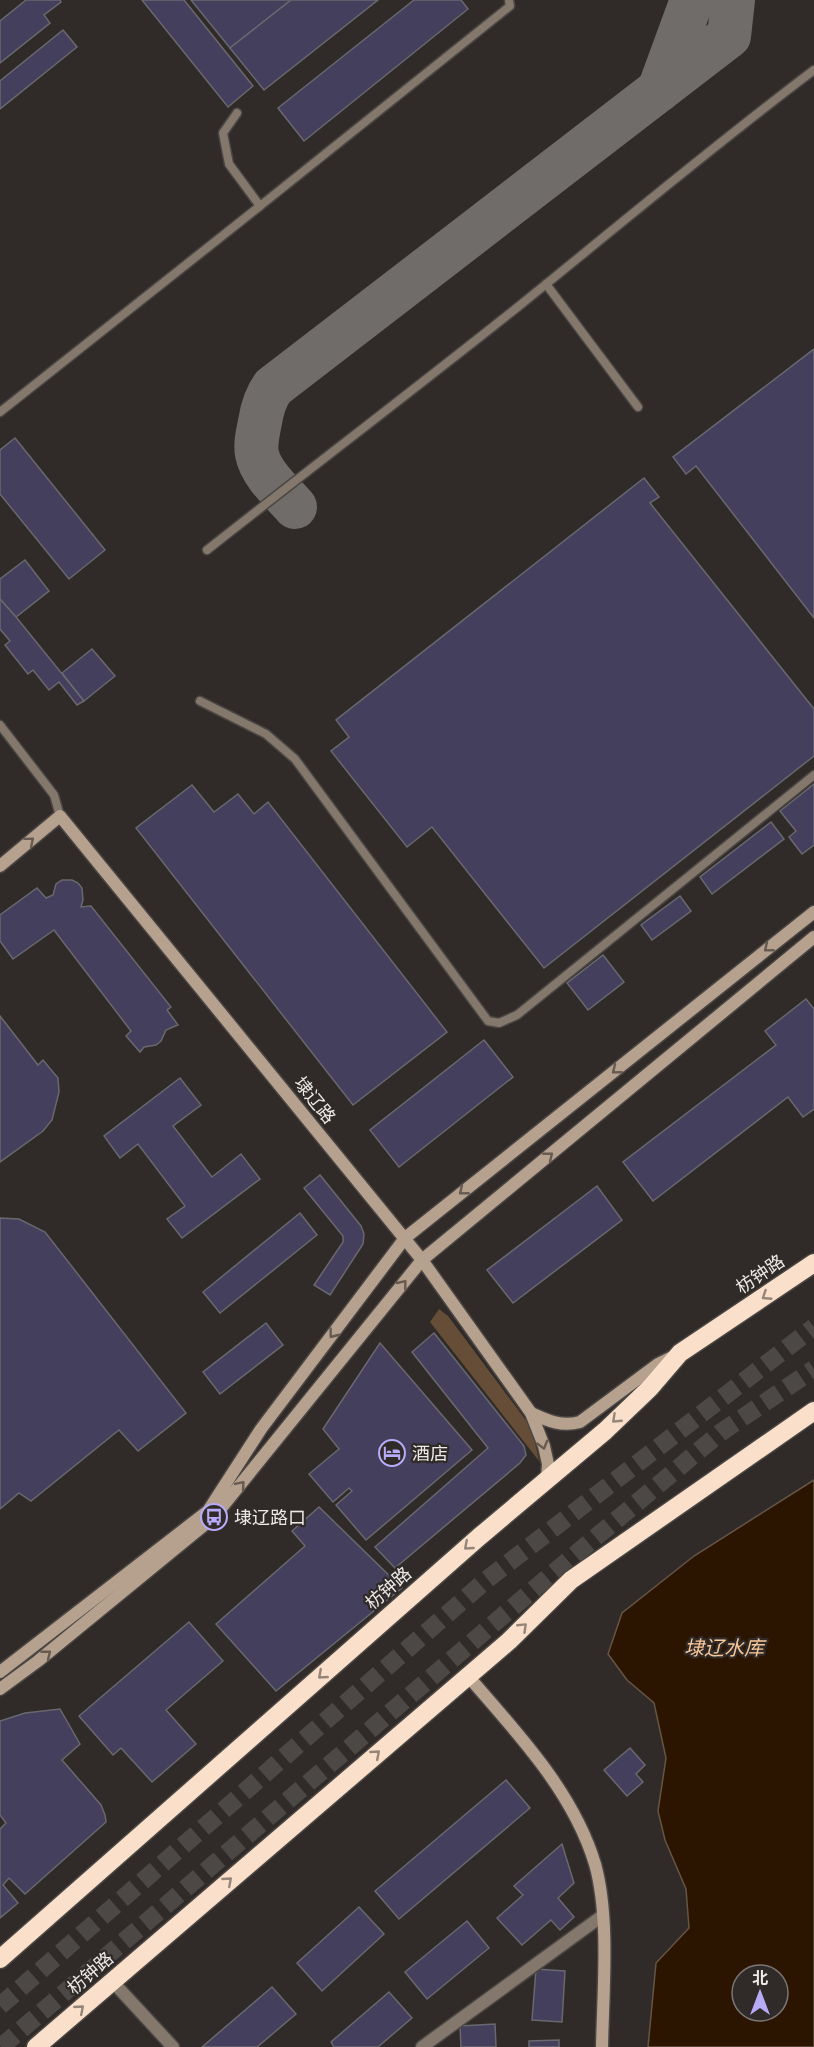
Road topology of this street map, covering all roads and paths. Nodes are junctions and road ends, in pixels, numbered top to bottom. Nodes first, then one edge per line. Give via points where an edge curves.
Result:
1 (509, 0) edge
2 (814, 70) edge
3 (237, 114) dead end
4 (260, 206) junction
5 (546, 284) junction
6 (638, 407) dead end
7 (0, 412) edge
8 (207, 550) dead end
9 (200, 701) dead end
10 (0, 724) edge
11 (814, 775) edge
12 (60, 816) junction
13 (0, 866) edge
14 (814, 912) edge
15 (814, 937) edge
16 (405, 1238) junction
17 (422, 1260) junction
18 (814, 1263) edge
19 (680, 1353) junction
20 (814, 1411) edge
21 (531, 1413) junction
22 (547, 1479) junction
23 (0, 1672) edge
24 (468, 1676) junction
25 (0, 1689) edge
26 (602, 1916) junction
27 (0, 1959) edge
28 (112, 1982) junction
29 (36, 2047) edge
30 (173, 2047) edge
31 (423, 2047) edge
32 (602, 2047) edge

1 - 4 lane via 510,6
2 - 5 lane
3 - 4 lane via 223,133 229,164
4 - 7 lane
5 - 6 lane
5 - 8 lane
9 - 11 lane via 266,734 295,759 488,1022 499,1023 517,1015
10 - 12 lane via 54,795
13 -> 12 main road
12 - 16 main road, 埭辽路
14 -> 16 main road
17 -> 15 main road
16 - 17 main road, 埭辽路
16 -> 23 main road via 261,1429 208,1511
17 - 21 main road, 埭辽路
25 -> 17 main road via 214,1517
18 -> 19 highway, 枋钟路
19 - 21 main road via 658,1364 580,1422 557,1423
19 -> 22 highway, 枋钟路 via 643,1395
24 -> 20 highway, 枋钟路 via 571,1580
21 -> 22 main road, 埭辽路 via 544,1446
22 -> 27 highway, 枋钟路
24 - 26 main road via 536,1754 580,1827 595,1865
28 -> 24 highway, 枋钟路
26 - 31 street
26 - 32 main road
29 -> 28 highway, 枋钟路
28 - 30 street

